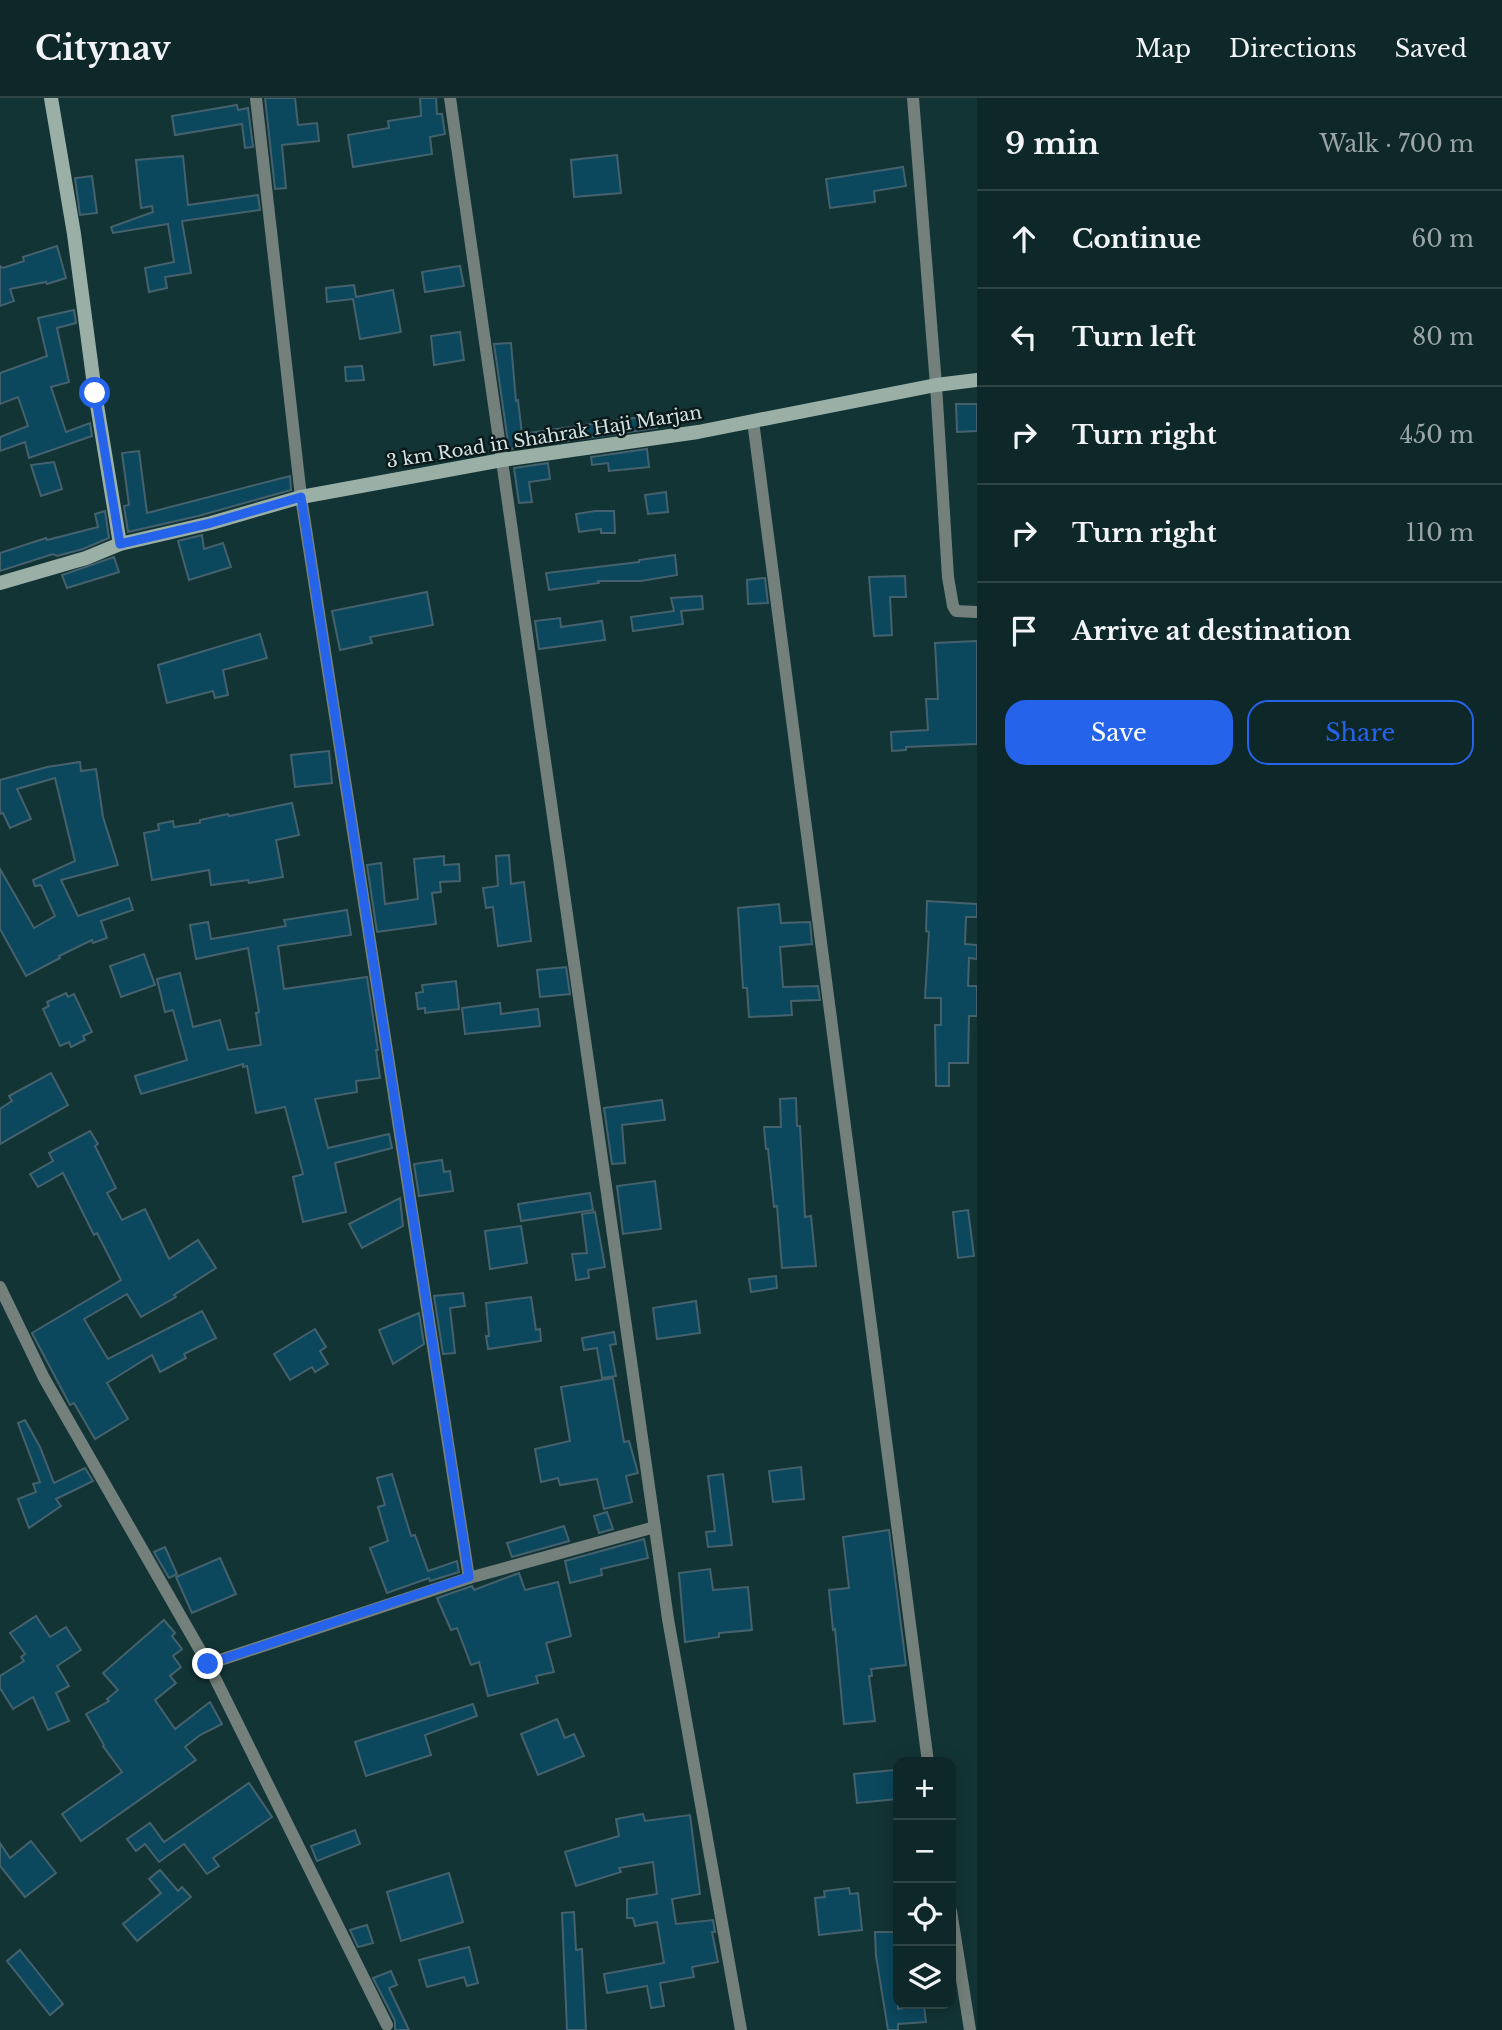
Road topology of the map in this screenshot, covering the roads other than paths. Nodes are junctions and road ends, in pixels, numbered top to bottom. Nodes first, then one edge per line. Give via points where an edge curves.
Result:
1 (51, 98) edge
2 (256, 98) edge
3 (450, 98) edge
4 (913, 98) edge
5 (977, 380) edge
6 (936, 385) junction
7 (753, 421) junction
8 (502, 460) junction
9 (301, 497) junction
10 (120, 544) junction
11 (0, 583) edge
12 (977, 612) edge
13 (0, 1287) edge
14 (655, 1527) junction
15 (469, 1577) junction
16 (208, 1664) junction
17 (927, 1757) edge
18 (956, 1942) edge
19 (387, 2025) dead end
20 (741, 2030) edge
21 (970, 2030) edge

1 - 10 street
2 - 9 street
3 - 8 street
4 - 6 street
5 - 6 street, 3 km Road in Shahrak Haji Marjan
6 - 7 street, 3 km Road in Shahrak Haji Marjan
6 - 12 street via 953,606 956,611
7 - 8 street, 3 km Road in Shahrak Haji Marjan
7 - 17 street
8 - 9 street, 3 km Road in Shahrak Haji Marjan
8 - 14 street
9 - 10 street, 3 km Road in Shahrak Haji Marjan
9 - 15 street
10 - 11 street, 3 km Road in Shahrak Haji Marjan
13 - 16 street via 44,1377
14 - 15 street
14 - 20 street
15 - 16 street
16 - 19 street
18 - 21 street

